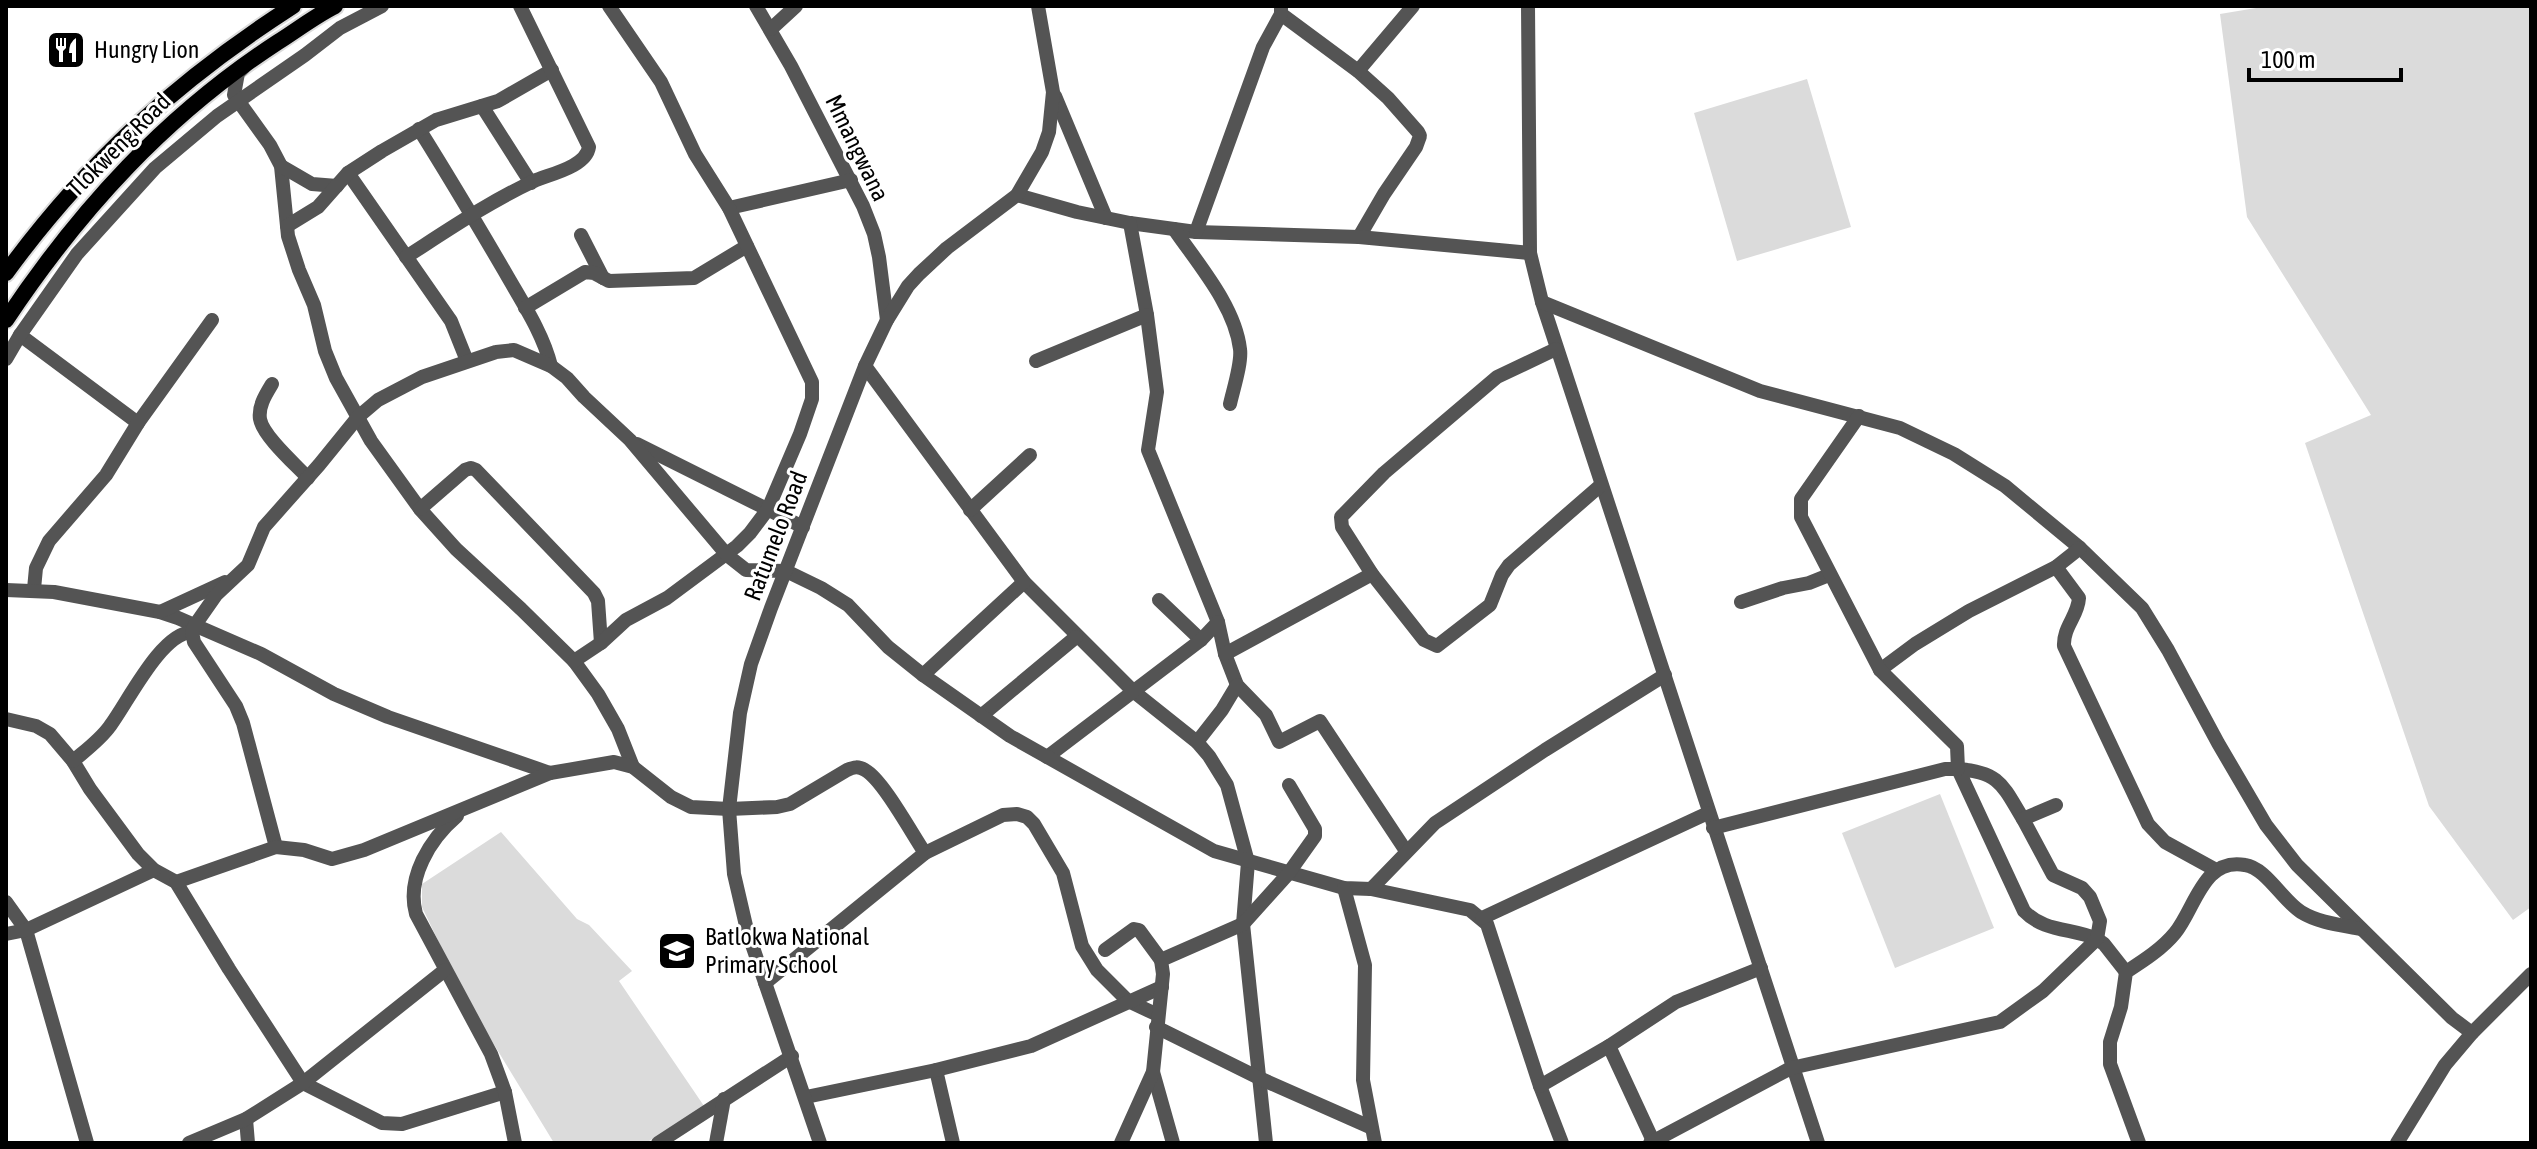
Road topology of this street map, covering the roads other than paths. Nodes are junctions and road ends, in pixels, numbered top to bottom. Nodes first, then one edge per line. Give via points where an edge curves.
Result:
1 (274, 6) edge
2 (293, 6) edge
3 (382, 6) edge
4 (520, 6) edge
5 (609, 6) edge
6 (756, 6) edge
7 (796, 6) edge
8 (1038, 6) edge
9 (1413, 6) edge
10 (1528, 6) edge
11 (331, 7) edge
12 (1281, 10) edge
13 (258, 27) junction
14 (771, 29) junction
15 (251, 60) junction
16 (552, 70) junction
17 (1358, 71) junction
18 (1053, 92) junction
19 (236, 98) junction
20 (195, 103) junction
21 (482, 106) junction
22 (419, 129) junction
23 (281, 166) junction
24 (348, 173) junction
25 (851, 180) junction
26 (531, 183) junction
27 (337, 186) junction
28 (1017, 195) junction
29 (729, 208) junction
30 (473, 215) junction
31 (1106, 218) junction
32 (1130, 223) junction
33 (287, 226) junction
34 (1174, 229) junction
35 (1196, 232) junction
36 (581, 235) dead end
37 (1359, 237) junction
38 (747, 246) junction
39 (1530, 253) junction
40 (406, 257) junction
41 (6, 273) edge
42 (603, 278) junction
43 (1542, 302) junction
44 (525, 308) junction
45 (1147, 315) junction
46 (6, 320) edge
47 (212, 320) dead end
48 (887, 320) junction
49 (537, 331) junction
50 (20, 335) junction
51 (1556, 349) junction
52 (514, 350) junction
53 (6, 359) edge
54 (467, 361) junction
55 (1036, 361) dead end
56 (551, 366) junction
57 (865, 366) junction
58 (272, 384) dead end
59 (1230, 404) dead end
60 (1859, 416) junction
61 (358, 417) junction
62 (138, 423) junction
63 (630, 440) junction
64 (1030, 455) dead end
65 (308, 478) junction
66 (1601, 485) junction
67 (420, 509) junction
68 (768, 509) junction
69 (970, 510) junction
70 (803, 527) junction
71 (2080, 548) junction
72 (727, 555) junction
73 (2056, 567) junction
74 (786, 571) junction
75 (1372, 574) junction
76 (1829, 575) junction
77 (233, 578) junction
78 (1024, 582) junction
79 (34, 589) junction
80 (6, 590) edge
81 (1159, 600) dead end
82 (1741, 602) dead end
83 (160, 612) junction
84 (1218, 622) junction
85 (193, 628) junction
86 (1076, 637) junction
87 (1201, 640) junction
88 (601, 643) junction
89 (1225, 654) junction
90 (574, 661) junction
91 (1880, 670) junction
92 (923, 675) junction
93 (1665, 675) junction
94 (1237, 685) junction
95 (1133, 691) junction
96 (981, 716) junction
97 (6, 719) edge
98 (1197, 742) junction
99 (1047, 757) junction
100 (73, 761) junction
101 (633, 767) junction
102 (1958, 769) junction
103 (550, 773) junction
104 (1289, 785) dead end
105 (472, 804) junction
106 (2056, 805) dead end
107 (729, 809) junction
108 (1708, 813) junction
109 (2023, 819) junction
110 (1713, 828) junction
111 (276, 847) junction
112 (1406, 851) junction
113 (925, 853) junction
114 (1248, 862) junction
115 (154, 870) junction
116 (2216, 870) junction
117 (1288, 874) junction
118 (176, 882) junction
119 (1344, 888) junction
120 (1371, 889) junction
121 (6, 902) edge
122 (1482, 918) junction
123 (1243, 924) junction
124 (2361, 929) junction
125 (26, 930) junction
126 (6, 934) edge
127 (2097, 939) junction
128 (1105, 950) dead end
129 (1161, 960) junction
130 (1761, 968) junction
131 (445, 970) junction
132 (2126, 972) junction
133 (2531, 974) edge
134 (765, 983) junction
135 (1162, 987) junction
136 (1128, 1001) junction
137 (1157, 1021) junction
138 (2472, 1033) junction
139 (1609, 1046) junction
140 (792, 1056) junction
141 (1791, 1068) junction
142 (936, 1070) junction
143 (1153, 1072) junction
144 (1259, 1078) junction
145 (303, 1083) junction
146 (1540, 1086) junction
147 (505, 1092) junction
148 (806, 1097) junction
149 (724, 1099) junction
150 (246, 1119) junction
151 (1370, 1127) junction
152 (87, 1143) edge
153 (189, 1143) edge
154 (248, 1143) edge
155 (515, 1143) edge
156 (658, 1143) edge
157 (716, 1143) edge
158 (820, 1143) edge
159 (953, 1143) edge
160 (1121, 1143) edge
161 (1173, 1143) edge
162 (1266, 1143) edge
163 (1375, 1143) edge
164 (1562, 1143) edge
165 (1653, 1143) edge
166 (1818, 1143) edge
167 (2139, 1143) edge
168 (2397, 1143) edge

1 - 13 main road
2 - 13 main road, Tlokweng Road
3 - 19 street
4 - 16 street
5 - 29 street via 661,82 695,154
6 - 14 street, Mmangwana
7 - 14 street
8 - 18 street, Ratumelo Road
9 - 17 street
10 - 39 street
11 - 15 main road, Tlokweng Road
12 - 17 street
12 - 35 street
13 - 41 main road, Tlokweng Road via 137,123 89,171
14 - 25 street, Mmangwana
15 - 19 street via 238,73
15 - 20 main road, Tlokweng Road
16 - 21 street
16 - 26 street via 589,147 580,161
17 - 37 street via 1420,136
18 - 28 street, Ratumelo Road via 1049,132
18 - 31 street
19 - 20 street via 215,93
19 - 23 street
19 - 50 street via 123,202 77,254
20 - 46 main road, Tlokweng Road via 73,226
21 - 22 street
21 - 26 street
22 - 24 street
22 - 30 street
23 - 27 street via 312,184
23 - 33 street
24 - 27 street
24 - 40 street
25 - 29 street
25 - 48 street, Mmangwana via 874,234
26 - 30 street
27 - 33 street via 318,207
28 - 31 street
28 - 48 street, Ratumelo Road via 919,274
29 - 38 street
30 - 40 street
30 - 44 street
31 - 32 street
32 - 34 street
32 - 45 street
33 - 61 street via 325,351
34 - 35 street
34 - 59 street via 1221,297 1235,332 1241,352
35 - 37 street
36 - 42 street
37 - 39 street
38 - 42 street via 694,278
38 - 68 street via 813,390
39 - 43 street
40 - 54 street via 451,321
42 - 44 street via 585,272
43 - 51 street
43 - 60 street via 1760,391
44 - 49 street
45 - 55 street
45 - 84 street via 1157,392 1148,450
47 - 62 street
48 - 57 street, Ratumelo Road
49 - 52 street
49 - 56 street
50 - 53 street
50 - 62 street
51 - 66 street
51 - 75 street via 1497,377 1384,473 1341,517
52 - 54 street
52 - 56 street
54 - 61 street via 400,387
56 - 63 street
57 - 69 street
57 - 70 street, Ratumelo Road
58 - 65 street via 260,411 262,425
60 - 71 street via 1900,428 1954,454 2005,486
60 - 76 street via 1801,499 1801,517
61 - 65 street
61 - 67 street
62 - 79 street via 106,475 49,541 36,568
63 - 68 street
63 - 72 street
64 - 69 street
65 - 77 street via 264,527 248,565
66 - 75 street via 1509,565 1490,605 1441,645 1424,640
66 - 93 street
67 - 88 street via 465,470 476,470 594,593
67 - 90 street
68 - 70 street
68 - 72 street
69 - 78 street
70 - 74 street, Ratumelo Road
71 - 73 street
71 - 124 street via 2142,608 2266,825 2297,865
72 - 74 street via 749,571
72 - 88 street via 626,620
73 - 91 street via 1969,611
73 - 116 street via 2079,598 2064,646 2148,824 2165,842
74 - 92 street via 848,605
74 - 107 street, Ratumelo Road via 751,664 734,745
75 - 89 street
76 - 82 street
76 - 91 street
77 - 83 street
77 - 85 street
78 - 86 street
78 - 92 street
79 - 80 street
79 - 83 street
81 - 87 street
83 - 85 street
84 - 87 street
84 - 89 street
85 - 100 street via 160,652 108,729
85 - 103 street via 261,654 388,717
85 - 111 street via 194,642 243,723
86 - 95 street
86 - 96 street
87 - 95 street
88 - 90 street
89 - 94 street
90 - 101 street via 618,729
91 - 102 street via 1957,746
92 - 96 street
93 - 108 street
93 - 112 street via 1435,823
94 - 98 street
94 - 112 street via 1266,715 1279,742 1320,721
95 - 98 street
95 - 99 street
96 - 99 street
97 - 100 street via 45,730
98 - 114 street via 1227,785
99 - 114 street via 1214,851
100 - 115 street
101 - 103 street via 614,762
101 - 107 street via 691,807
102 - 109 street via 1994,777
102 - 110 street
102 - 127 street via 2024,911 2045,926
103 - 105 street
104 - 117 street via 1315,829 1312,842
105 - 111 street via 339,858
105 - 131 street via 438,834 415,880 416,914
106 - 109 street
107 - 113 street via 790,804 847,770 862,768
107 - 134 street, Ratumelo Road via 734,874
108 - 110 street
108 - 122 street
109 - 127 street via 2053,875 2090,897 2100,921
110 - 130 street
111 - 118 street
112 - 120 street
113 - 134 street
113 - 136 street via 1003,815 1027,817 1063,873 1082,946
114 - 117 street
114 - 123 street
115 - 118 street
115 - 125 street
116 - 124 street via 2241,863 2252,867 2301,911
116 - 132 street via 2174,935
117 - 119 street
117 - 123 street
118 - 145 street
119 - 120 street
119 - 151 street via 1365,965 1363,1080
120 - 122 street via 1470,910
121 - 125 street
122 - 146 street
123 - 129 street
123 - 144 street
124 - 138 street
125 - 126 street
125 - 152 street
127 - 132 street
127 - 141 street via 2043,991 2000,1022
128 - 129 street via 1134,929
129 - 135 street
130 - 139 street via 1676,1002
130 - 141 street
131 - 145 street
131 - 147 street via 491,1054
132 - 167 street via 2110,1064
133 - 138 street
134 - 140 street, Ratumelo Road
135 - 136 street
135 - 137 street
136 - 137 street
136 - 142 street via 1031,1046
137 - 143 street
137 - 144 street
138 - 168 street via 2445,1065
139 - 146 street
139 - 165 street
140 - 148 street, Ratumelo Road
140 - 149 street
141 - 165 street
141 - 166 street
142 - 148 street
142 - 159 street
143 - 160 street
143 - 161 street
144 - 151 street
144 - 162 street
145 - 147 street via 391,1125
145 - 150 street
146 - 164 street
147 - 155 street
148 - 158 street, Ratumelo Road
149 - 156 street
149 - 157 street
150 - 153 street
150 - 154 street
151 - 163 street

